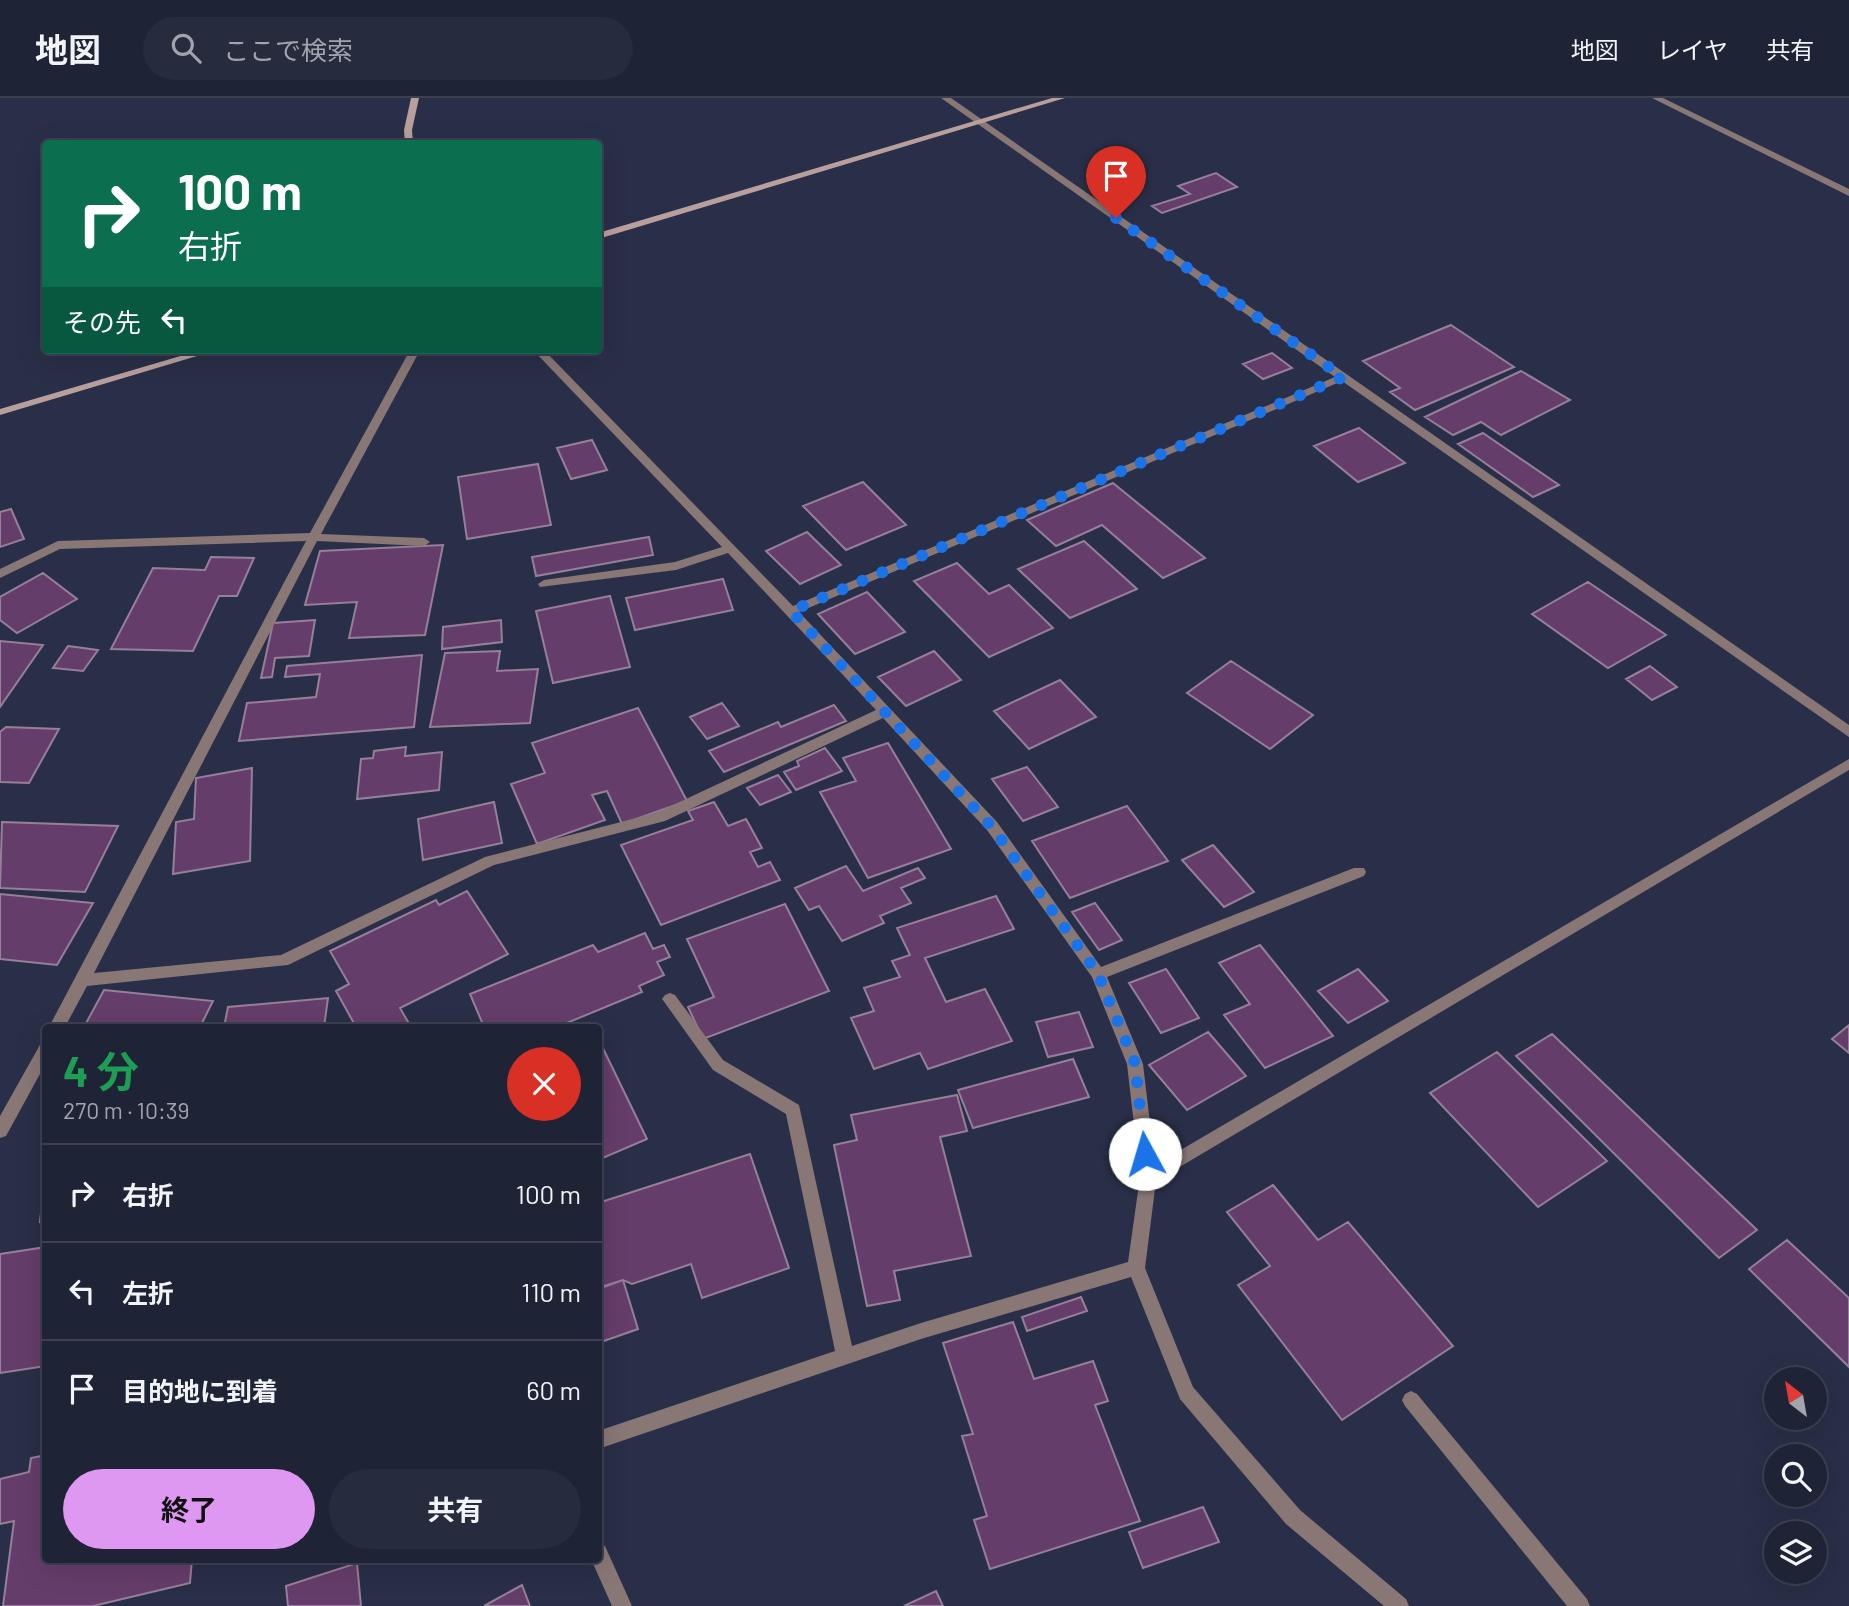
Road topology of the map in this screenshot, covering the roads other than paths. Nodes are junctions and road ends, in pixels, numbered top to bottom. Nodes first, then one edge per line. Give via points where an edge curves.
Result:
1 (415, 98) edge
2 (945, 98) edge
3 (1061, 98) edge
4 (1656, 98) edge
5 (980, 123) junction
6 (409, 140) edge
7 (1849, 193) edge
8 (602, 235) edge
9 (198, 354) edge
10 (413, 354) edge
11 (542, 354) edge
12 (1343, 377) junction
13 (0, 412) edge
14 (312, 537) junction
15 (424, 542) dead end
16 (730, 548) junction
17 (0, 574) edge
18 (544, 584) dead end
19 (791, 611) junction
20 (886, 711) junction
21 (1849, 732) edge
22 (1849, 764) edge
23 (1359, 872) dead end
24 (1098, 974) junction
25 (83, 980) junction
26 (670, 999) dead end
27 (59, 1024) edge
28 (42, 1055) edge
29 (0, 1131) edge
30 (1148, 1177) junction
31 (1136, 1268) junction
32 (845, 1356) junction
33 (1411, 1399) dead end
34 (602, 1439) edge
35 (602, 1562) edge
36 (622, 1606) edge
37 (1399, 1606) edge
38 (1580, 1606) edge

1 - 6 street
2 - 5 street
3 - 5 street
4 - 7 street
5 - 8 street
5 - 12 street
9 - 13 street
10 - 14 street
11 - 16 street
12 - 19 street
12 - 21 street
14 - 15 street
14 - 17 street via 58,545
14 - 25 street
16 - 18 street via 676,565
16 - 19 street
19 - 20 street
20 - 24 street via 992,827
20 - 25 street via 660,817 491,861 283,961
22 - 30 street
23 - 24 street
24 - 30 street via 1135,1063
25 - 27 street
26 - 32 street via 718,1065 793,1110
28 - 29 street
30 - 31 street
31 - 32 street
31 - 37 street via 1186,1393 1293,1517
32 - 34 street
33 - 38 street
35 - 36 street

